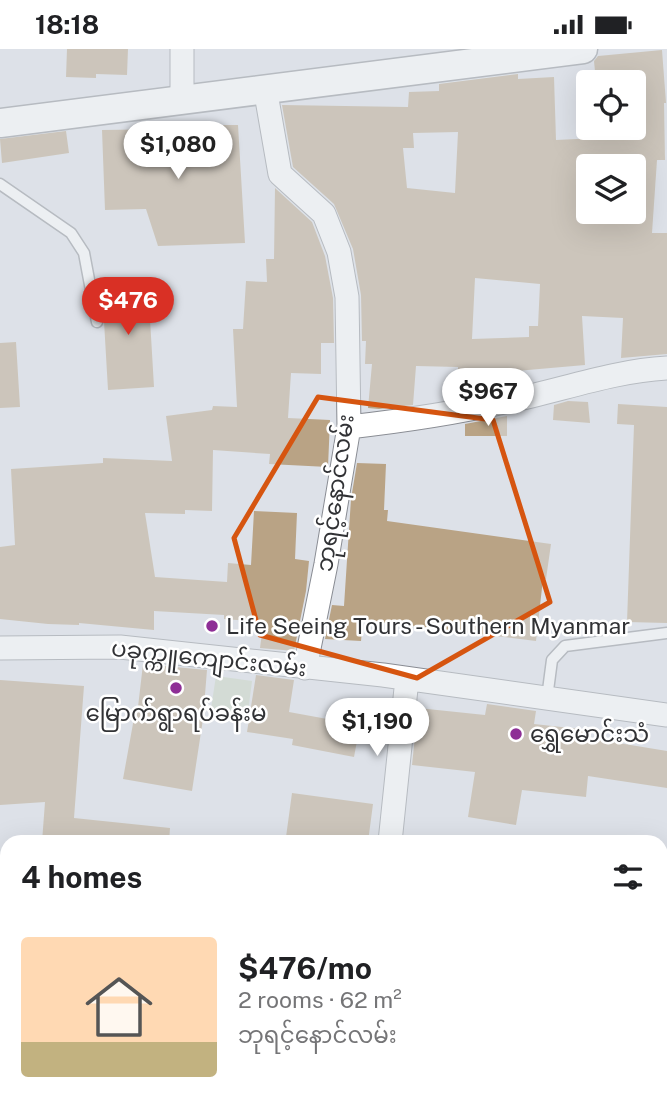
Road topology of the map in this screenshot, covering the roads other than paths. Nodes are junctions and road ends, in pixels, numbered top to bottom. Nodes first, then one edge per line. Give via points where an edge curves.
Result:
1 (182, 49) edge
2 (583, 49) edge
3 (265, 88) junction
4 (182, 99) junction
5 (0, 123) edge
6 (0, 184) edge
7 (97, 322) dead end
8 (667, 368) edge
9 (349, 427) junction
10 (667, 633) edge
11 (0, 648) edge
12 (305, 668) junction
13 (407, 679) junction
14 (547, 698) junction
15 (667, 715) edge
16 (391, 835) edge

1 - 4 street
2 - 3 street
3 - 4 street
3 - 9 street, ဘုရင့်နောင်လမ်း via 280,174 324,214 339,252 347,297
4 - 5 street
6 - 7 lane via 71,233 84,253
8 - 9 street via 584,381 409,421
9 - 12 street, ဘုရင့်နောင်လမ်း
10 - 14 lane via 565,646 552,660
11 - 12 street, ပခုက္ကူကျောင်းလမ်း via 120,647
12 - 13 street, ပခုက္ကူကျောင်းလမ်း
13 - 14 street, ပခုက္ကူကျောင်းလမ်း
13 - 16 street
14 - 15 street, ပခုက္ကူကျောင်းလမ်း

